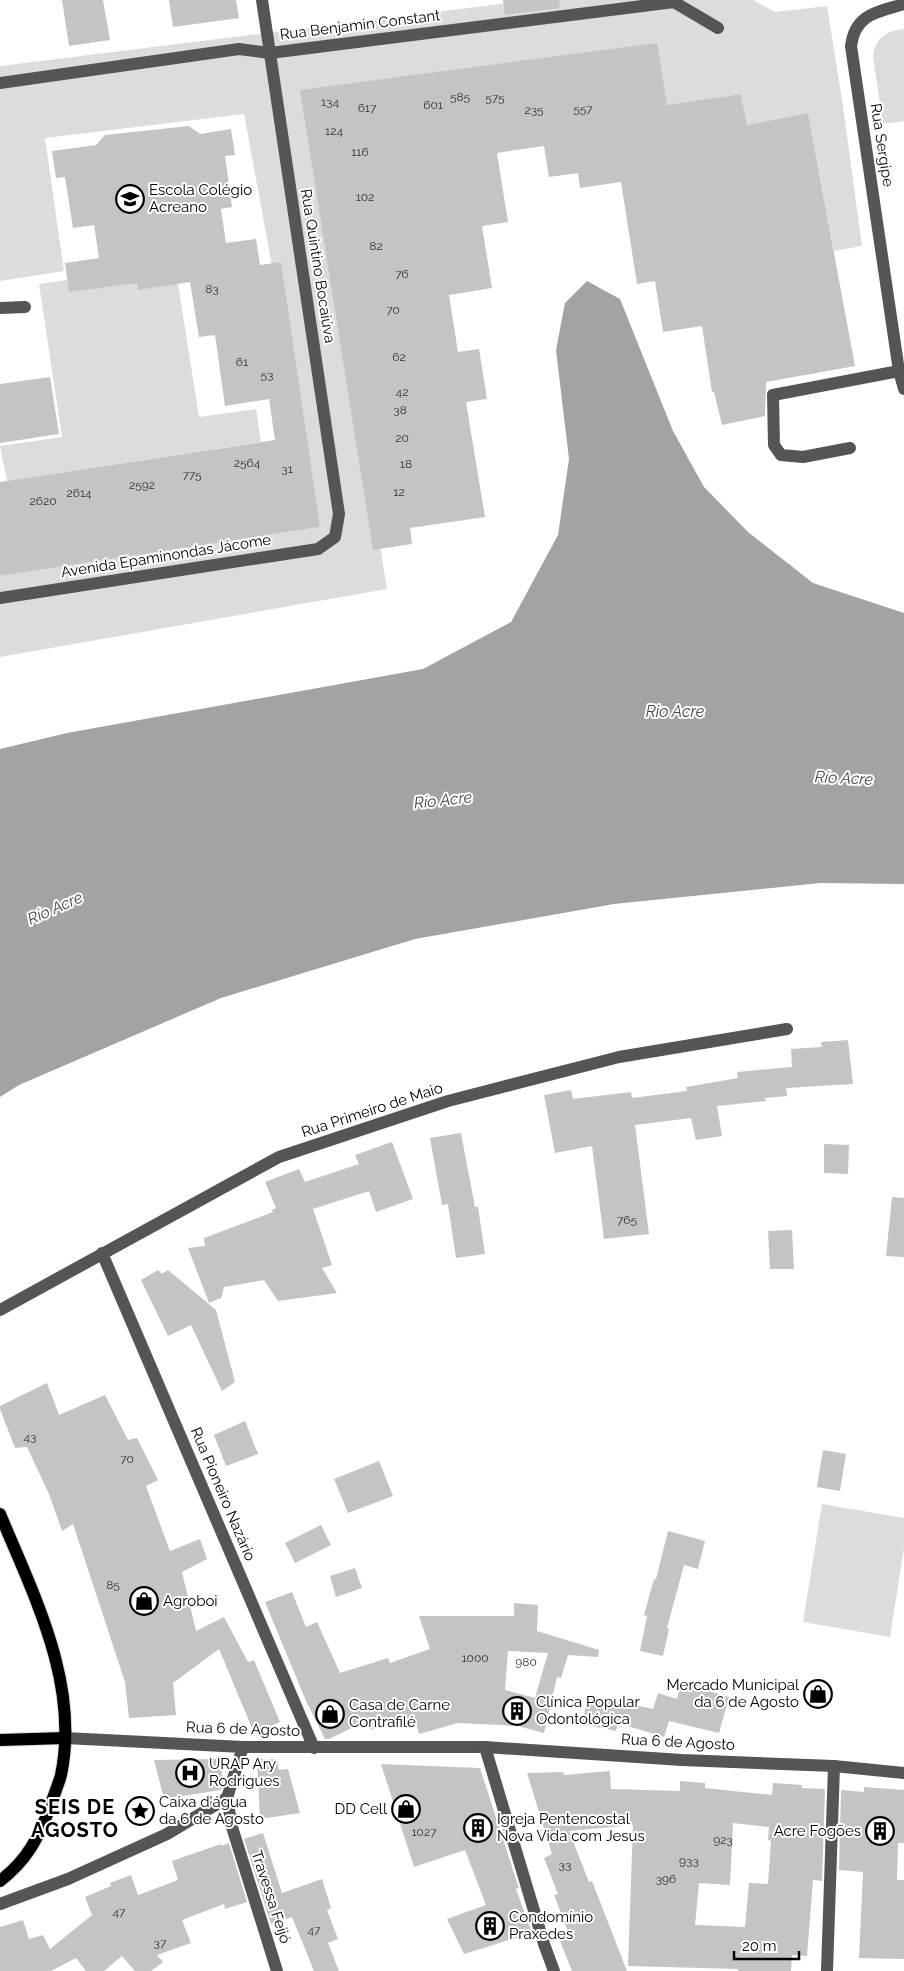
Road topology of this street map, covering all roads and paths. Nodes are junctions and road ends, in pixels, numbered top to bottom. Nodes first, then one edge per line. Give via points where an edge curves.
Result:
1 (262, 0) edge
2 (904, 4) edge
3 (718, 28) dead end
4 (270, 53) junction
5 (0, 83) edge
6 (25, 307) dead end
7 (0, 308) edge
8 (899, 370) junction
9 (904, 389) edge
10 (850, 448) dead end
11 (335, 537) joint
12 (0, 598) edge
13 (787, 1029) dead end
14 (102, 1253) junction
15 (0, 1310) edge
16 (0, 1514) edge
17 (66, 1738) junction
18 (0, 1740) edge
19 (243, 1747) junction
20 (485, 1747) junction
21 (314, 1748) junction
22 (834, 1766) junction
23 (904, 1773) edge
24 (227, 1798) junction
25 (0, 1881) edge
26 (0, 1904) edge
27 (277, 1971) edge
28 (554, 1971) edge
29 (827, 1971) edge

1 - 4 street, Rua Quintino Bocaiúva
2 - 8 street, Rua Sergipe via 877,12 856,26 851,46
3 - 4 street, Rua Benjamin Constant via 674,2
4 - 5 street, Rua Benjamin Constant via 239,49
4 - 11 street, Rua Quintino Bocaiúva via 339,514
6 - 7 street
8 - 9 street, Rua Sergipe
8 - 10 street via 773,395 774,445 781,455 803,457
11 - 12 street, Avenida Epaminondas Jácome via 318,549
13 - 14 street, Rua Primeiro de Maio via 619,1058 448,1101 279,1157
14 - 15 street, Rua Primeiro de Maio
14 - 21 street, Rua Pioneiro Nazário
16 - 17 main road via 46,1627 63,1687
17 - 18 main road, Rua 6 de Agosto
17 - 19 street, Rua 6 de Agosto
17 - 25 main road via 61,1776 34,1845 13,1871
19 - 21 street, Rua 6 de Agosto
19 - 24 street, Travessa Feijó
20 - 21 street, Rua 6 de Agosto
20 - 22 street, Rua 6 de Agosto
20 - 28 street
22 - 23 street, Rua 6 de Agosto
22 - 29 street
24 - 26 street via 167,1834 68,1879
24 - 27 street, Travessa Feijó via 232,1827

